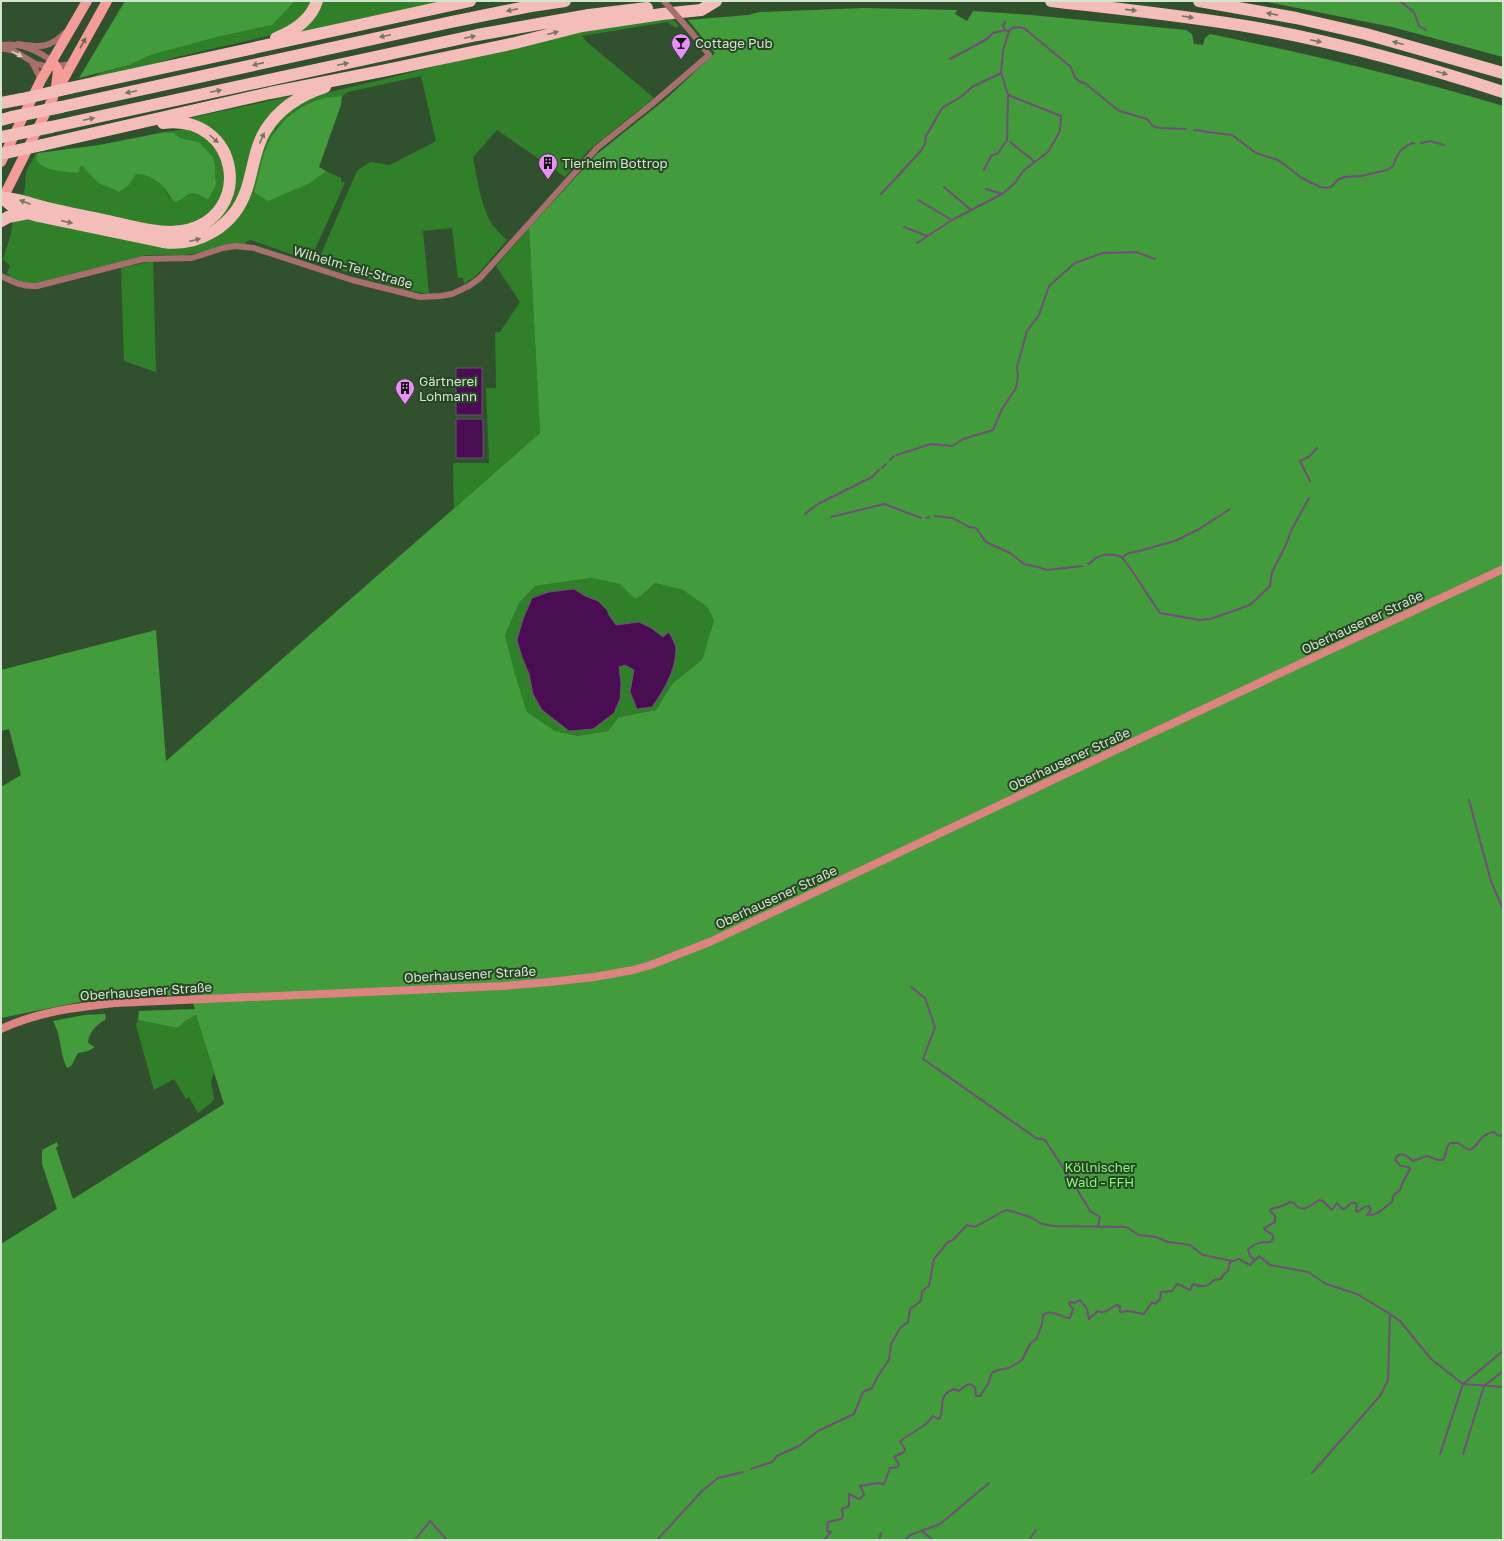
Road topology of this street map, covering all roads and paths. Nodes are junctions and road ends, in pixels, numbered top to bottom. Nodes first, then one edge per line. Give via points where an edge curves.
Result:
1 (87, 1) edge
2 (107, 1) edge
3 (317, 1) edge
4 (470, 1) edge
5 (565, 1) edge
6 (664, 1) edge
7 (716, 1) edge
8 (1051, 1) edge
9 (1198, 1) edge
10 (70, 28) junction
11 (18, 44) junction
12 (1, 45) edge
13 (1, 48) edge
14 (230, 53) junction
15 (32, 62) junction
16 (72, 64) junction
17 (52, 65) junction
18 (382, 71) junction
19 (1503, 73) edge
20 (41, 80) junction
21 (1503, 92) edge
22 (60, 94) junction
23 (1, 103) edge
24 (7, 118) edge
25 (110, 130) junction
26 (2, 138) edge
27 (1, 154) edge
28 (1, 162) edge
29 (2, 199) edge
30 (29, 213) junction
31 (1, 221) edge
32 (1, 276) edge
33 (1503, 570) edge
34 (1, 1029) edge

1 - 10 main road
16 -> 2 main road
3 - 14 highway via 310,16 290,32 240,46
4 - 14 highway
5 -> 22 highway
6 - 32 street, Wilhelm-Tell-Straße, bridge via 709,55 597,148 480,278 452,294 431,297 408,294 352,280 254,248 236,246 192,258 143,259 37,286 15,283
18 -> 7 highway via 582,26 701,10
26 -> 7 highway, bridge via 477,35 589,15
8 -> 21 highway via 1178,15 1259,29 1359,50
19 -> 9 highway via 1366,34 1296,18
10 - 11 street via 54,43 40,46
10 - 17 main road
11 - 12 street
11 - 17 street via 39,52
13 -> 15 street via 14,51
14 - 22 highway
15 - 17 street
15 - 20 street
16 - 17 street
16 - 22 main road
17 - 20 main road
17 - 22 main road via 58,74
18 - 25 highway via 270,93
30 -> 18 highway via 162,242 179,243 207,236 229,219 242,202 260,141 278,113 288,104 323,87
20 - 28 main road
22 - 23 highway, bridge
22 - 24 highway, bridge
22 - 29 main road
25 - 27 highway, bridge
25 -> 29 highway via 176,121 210,135 219,143 225,154 231,176 230,186 217,212 191,229 168,232 43,207 12,198
29 - 30 highway via 13,207
30 - 31 highway
33 - 34 main road, Oberhausener Straße via 719,938 651,965 594,977 503,986 109,1004 52,1012 14,1022

